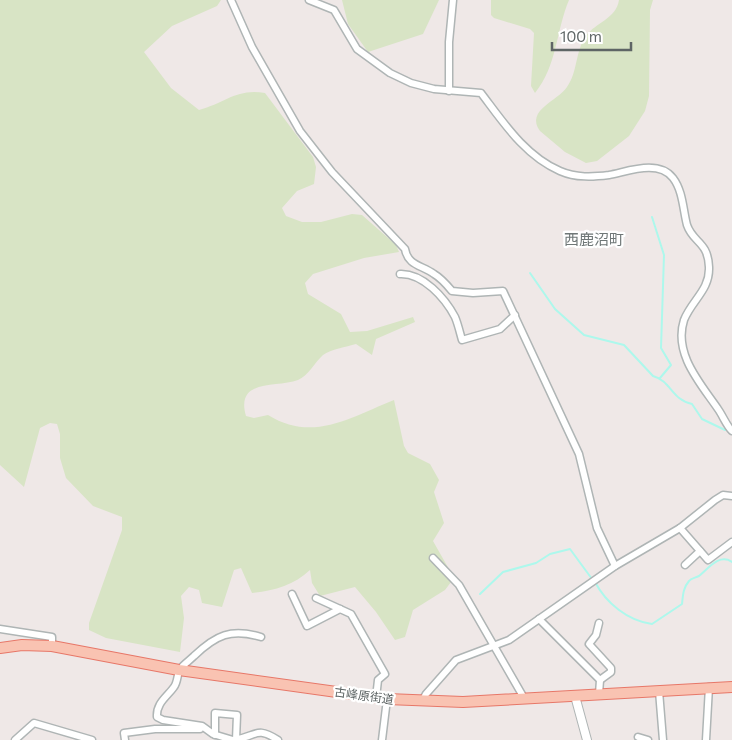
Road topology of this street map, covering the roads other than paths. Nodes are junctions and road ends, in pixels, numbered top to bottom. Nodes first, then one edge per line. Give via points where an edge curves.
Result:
1 (231, 0) edge
2 (309, 0) edge
3 (453, 0) edge
4 (449, 91) junction
5 (400, 274) dead end
6 (515, 315) junction
7 (732, 431) edge
8 (732, 496) edge
9 (680, 528) junction
10 (732, 542) edge
11 (700, 552) junction
12 (433, 558) dead end
13 (686, 565) dead end
14 (615, 566) junction
15 (292, 594) dead end
16 (316, 598) dead end
17 (340, 609) junction
18 (539, 619) junction
19 (599, 623) dead end
20 (0, 628) edge
21 (261, 637) dead end
22 (52, 646) junction
23 (495, 647) junction
24 (0, 648) edge
25 (179, 670) junction
26 (600, 680) junction
27 (732, 687) edge
28 (709, 688) junction
29 (658, 691) junction
30 (598, 694) junction
31 (575, 696) junction
32 (376, 698) junction
33 (524, 698) junction
34 (387, 699) junction
35 (421, 702) junction
36 (206, 729) junction
37 (215, 735) junction
38 (638, 737) dead end
39 (15, 740) edge
40 (92, 740) edge
41 (125, 740) edge
42 (234, 740) edge
43 (278, 740) edge
44 (382, 740) edge
45 (587, 740) edge
46 (648, 740) edge
47 (663, 740) edge
48 (706, 740) edge

1 - 6 street via 252,47 300,131 332,172 405,249 407,258 436,274 452,291 502,291
2 - 4 street via 334,10 350,39 375,64 411,83
3 - 4 street
4 - 7 street via 481,92 517,139 540,160 561,172 590,176 642,167 660,171 674,179 689,230 705,247 709,269 704,291 684,321 684,352 699,383
5 - 6 street via 414,275 425,282 444,302 455,318 462,340 500,328
6 - 14 street via 579,454 597,528
8 - 9 street via 723,495 714,500
9 - 11 street
9 - 14 street
10 - 11 street via 708,560
11 - 13 street
12 - 23 street via 459,586
14 - 18 street
15 - 17 street via 307,626
16 - 17 street
17 - 32 street via 350,614 385,674 378,680
18 - 23 street
18 - 26 street
19 - 26 street via 590,644 611,668 611,672
20 - 22 street via 52,637
21 - 25 street via 247,633 221,635
22 - 24 main road, 古峰原街道
22 - 25 main road, 古峰原街道
23 - 33 street
23 - 35 street via 456,660
25 - 32 main road, 古峰原街道
25 - 36 street via 174,688 160,704 158,717
26 - 30 street
27 - 28 main road, 古峰原街道
28 - 29 main road, 古峰原街道
28 - 48 street
29 - 30 main road, 古峰原街道
29 - 47 street
30 - 31 main road, 古峰原街道
31 - 33 main road, 古峰原街道
31 - 45 street
32 - 34 main road, 古峰原街道
33 - 35 main road, 古峰原街道
34 - 35 main road, 古峰原街道
34 - 44 street
36 - 37 street
36 - 41 street via 124,733
37 - 42 street
37 - 42 street via 215,713 237,715
38 - 46 street
39 - 40 street via 34,724
42 - 43 street via 260,731

